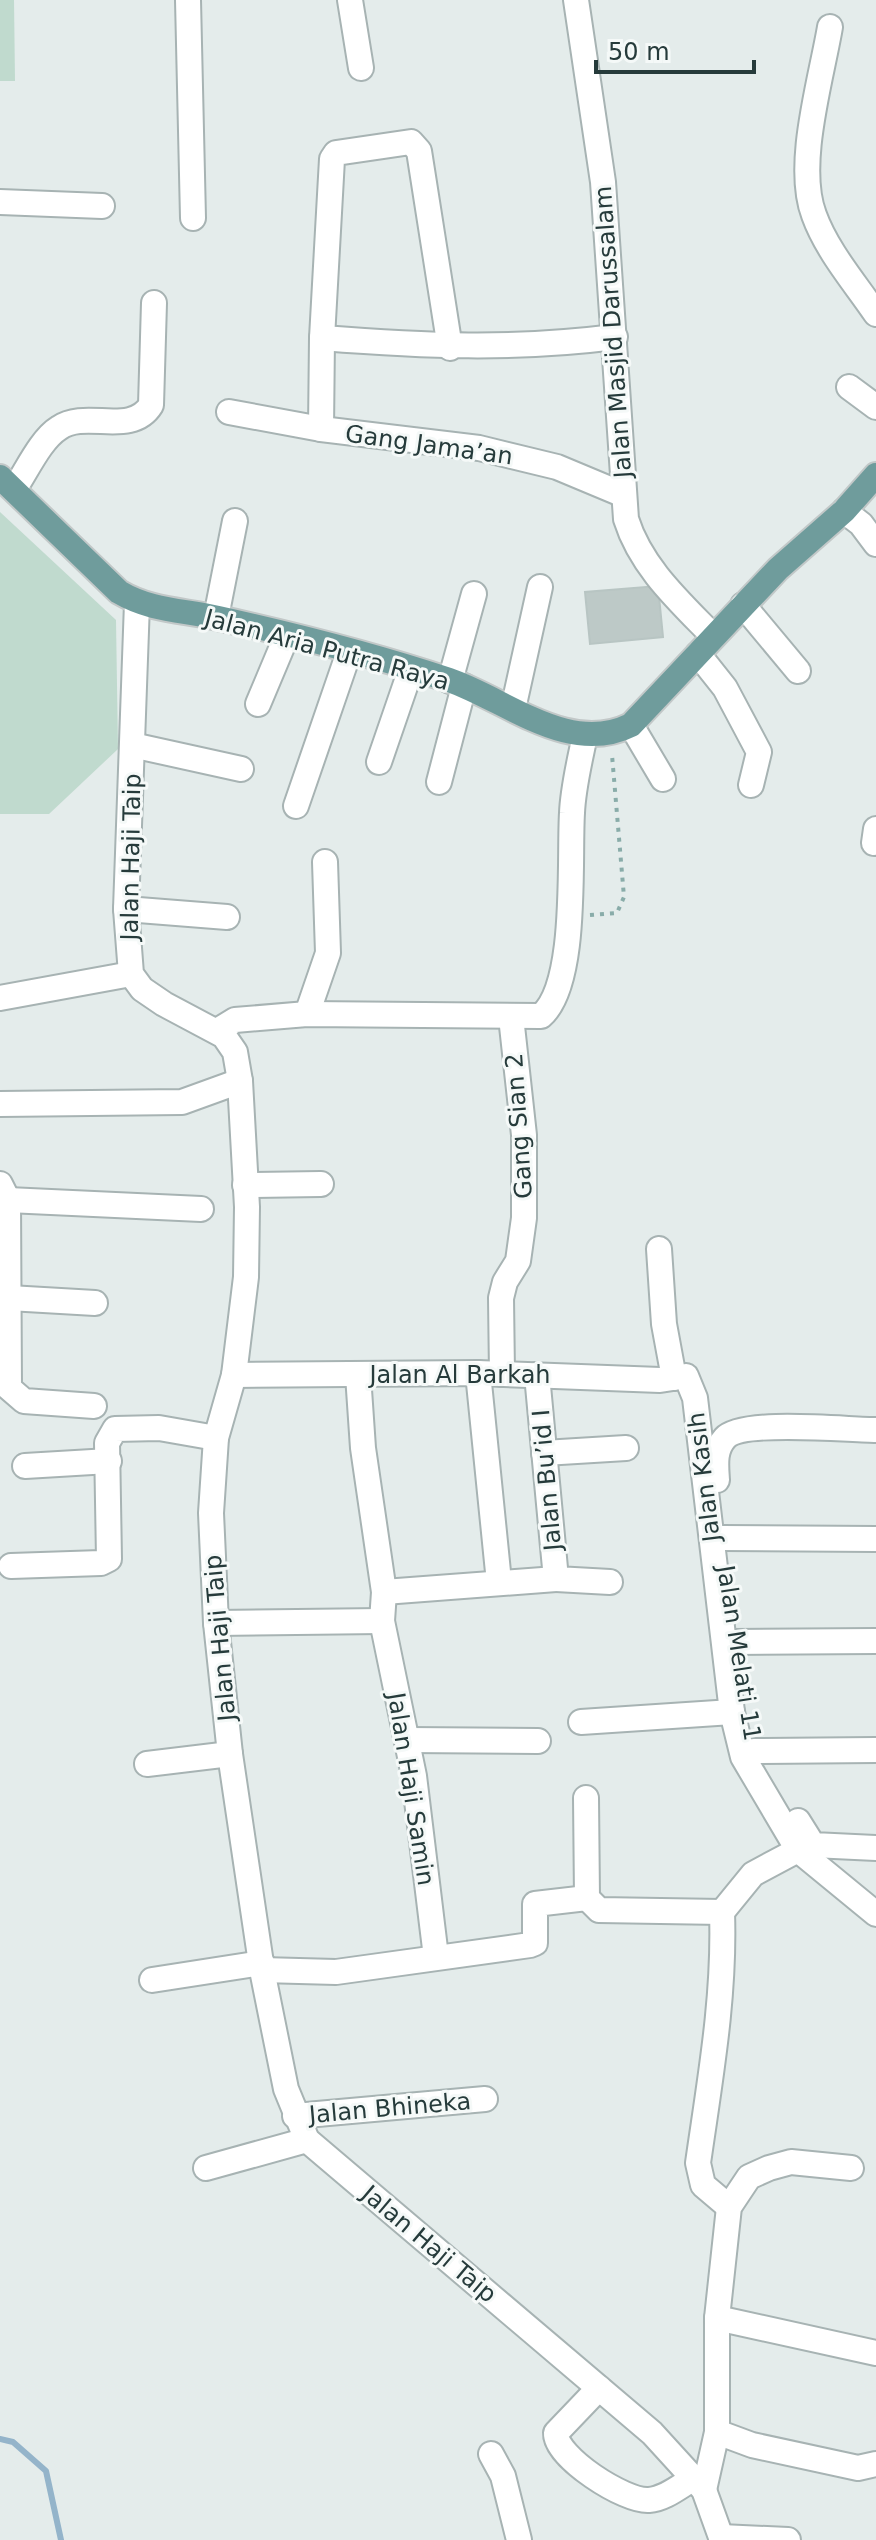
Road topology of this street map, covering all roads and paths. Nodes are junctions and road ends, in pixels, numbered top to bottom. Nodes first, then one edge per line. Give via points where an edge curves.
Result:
1 (188, 0) edge
2 (350, 0) edge
3 (576, 0) edge
4 (830, 27) dead end
5 (361, 68) dead end
6 (0, 202) edge
7 (102, 206) dead end
8 (193, 218) dead end
9 (154, 303) dead end
10 (876, 314) edge
11 (615, 337) junction
12 (322, 338) junction
13 (450, 348) junction
14 (849, 387) dead end
15 (876, 407) edge
16 (229, 412) dead end
17 (321, 429) junction
18 (876, 475) edge
19 (5, 483) edge
20 (624, 495) junction
21 (844, 511) junction
22 (235, 521) dead end
23 (876, 544) edge
24 (540, 587) dead end
25 (474, 594) dead end
26 (137, 603) junction
27 (743, 605) junction
28 (216, 617) junction
29 (287, 635) junction
30 (706, 645) junction
31 (349, 652) junction
32 (411, 669) junction
33 (798, 671) dead end
34 (457, 684) junction
35 (258, 704) dead end
36 (513, 709) junction
37 (621, 730) junction
38 (585, 735) junction
39 (132, 745) junction
40 (379, 762) dead end
41 (241, 769) dead end
42 (663, 779) dead end
43 (439, 782) dead end
44 (751, 785) dead end
45 (296, 806) dead end
46 (325, 862) dead end
47 (126, 909) junction
48 (572, 916) junction
49 (227, 917) dead end
50 (131, 974) junction
51 (0, 998) edge
52 (307, 1014) junction
53 (511, 1017) junction
54 (217, 1031) junction
55 (240, 1081) junction
56 (0, 1104) edge
57 (321, 1184) dead end
58 (245, 1185) junction
59 (4, 1192) edge
60 (201, 1209) dead end
61 (659, 1249) dead end
62 (9, 1298) junction
63 (95, 1303) dead end
64 (490, 1373) junction
65 (234, 1375) junction
66 (358, 1375) junction
67 (537, 1375) junction
68 (680, 1377) junction
69 (94, 1406) dead end
70 (876, 1430) edge
71 (216, 1438) junction
72 (626, 1448) dead end
73 (544, 1453) junction
74 (109, 1461) junction
75 (25, 1466) dead end
76 (722, 1538) junction
77 (876, 1539) edge
78 (11, 1566) dead end
79 (556, 1579) junction
80 (499, 1582) junction
81 (610, 1582) dead end
82 (384, 1592) junction
83 (382, 1621) junction
84 (216, 1623) junction
85 (876, 1641) edge
86 (733, 1642) junction
87 (732, 1712) junction
88 (581, 1722) dead end
89 (407, 1740) junction
90 (538, 1741) dead end
91 (876, 1750) edge
92 (754, 1751) junction
93 (230, 1754) junction
94 (147, 1764) dead end
95 (586, 1798) dead end
96 (876, 1848) edge
97 (798, 1850) junction
98 (587, 1898) junction
99 (722, 1912) junction
100 (876, 1914) edge
101 (436, 1957) junction
102 (262, 1966) junction
103 (152, 1980) dead end
104 (485, 2099) dead end
105 (295, 2116) junction
106 (307, 2140) junction
107 (206, 2168) dead end
108 (851, 2168) dead end
109 (729, 2207) junction
110 (717, 2318) junction
111 (876, 2353) edge
112 (599, 2388) junction
113 (717, 2432) junction
114 (491, 2454) dead end
115 (876, 2464) edge
116 (699, 2484) junction
117 (721, 2538) edge
118 (519, 2540) edge
119 (788, 2540) edge

1 - 8 street
2 - 5 street
3 - 11 street, Jalan Masjid Darussalam via 601,168
4 - 10 street via 809,149 808,192 820,230
6 - 7 street
9 - 19 street via 147,413 129,421 61,426
11 - 13 street
11 - 20 street, Jalan Masjid Darussalam
12 - 13 street
12 - 13 street via 332,159 342,150 411,142 419,151
12 - 17 street
14 - 15 street
16 - 17 street, Gang Jama’an
17 - 20 street, Gang Jama’an via 479,448 557,467
18 - 21 main road
19 - 26 main road, Jalan Aria Putra Raya
20 - 30 street, Jalan Masjid Darussalam via 633,543
21 - 23 street
21 - 27 main road
22 - 28 street
24 - 36 street
25 - 34 street
26 - 28 main road, Jalan Aria Putra Raya
26 - 39 street, Jalan Haji Taip
27 - 30 main road
27 - 33 street
28 - 29 main road, Jalan Aria Putra Raya
29 - 31 main road, Jalan Aria Putra Raya
29 - 35 street
30 - 37 main road
30 - 44 street, Jalan Masjid Darussalam via 759,752
31 - 32 main road, Jalan Aria Putra Raya
31 - 45 street
32 - 34 main road, Jalan Aria Putra Raya
32 - 40 street
34 - 36 main road, Jalan Aria Putra Raya
34 - 43 street
36 - 38 main road, Jalan Aria Putra Raya via 560,731
37 - 38 main road, Jalan Aria Putra Raya
37 - 42 street
37 - 48 path via 624,897 617,913
38 - 48 street via 572,811
39 - 41 street
39 - 47 street, Jalan Haji Taip
46 - 52 street via 328,953
47 - 49 street
47 - 50 street, Jalan Haji Taip
48 - 53 street via 547,1011 532,1019
50 - 51 street
50 - 54 street, Jalan Haji Taip via 164,1004
52 - 53 street
52 - 54 street via 235,1020
53 - 64 street, Gang Sian 2 via 524,1135 524,1218 518,1261 501,1298
54 - 55 street, Jalan Haji Taip via 235,1052
55 - 56 street via 182,1102
55 - 58 street, Jalan Haji Taip
57 - 58 street
58 - 65 street, Jalan Haji Taip via 246,1277
59 - 60 street
59 - 62 street
61 - 68 street, Jalan Kasih via 664,1324
62 - 63 street
62 - 69 street via 7,1381 12,1394 24,1401
64 - 66 street, Jalan Al Barkah
64 - 67 street, Jalan Al Barkah
64 - 80 street, Gang Sian 2
65 - 66 street, Jalan Al Barkah
65 - 71 street, Jalan Haji Taip
66 - 82 street, Jalan Haji Samin
67 - 68 street, Jalan Al Barkah
67 - 73 street, Jalan Bu’id I
68 - 87 street, Jalan Kasih via 695,1398
70 - 76 street, Jalan Melati 11 via 751,1428 730,1434 715,1460
71 - 74 street via 159,1428 118,1428 108,1437
71 - 84 street, Jalan Haji Taip via 211,1513
72 - 73 street
73 - 79 street, Jalan Bu’id I
74 - 75 street
74 - 78 street via 109,1559
76 - 77 street
76 - 86 street, Jalan Melati 11
79 - 80 street
79 - 81 street, Jalan Bu’id I
80 - 82 street
82 - 83 street, Jalan Haji Samin
83 - 84 street
83 - 89 street, Jalan Haji Samin
84 - 93 street, Jalan Haji Taip
85 - 86 street
86 - 92 street, Jalan Melati 11
87 - 88 street
87 - 97 street, Jalan Kasih via 743,1757
89 - 90 street
89 - 101 street, Jalan Haji Samin
91 - 92 street
92 - 96 street, Jalan Melati 11 via 813,1845
93 - 94 street
93 - 102 street, Jalan Haji Taip
95 - 98 street
97 - 99 street via 753,1874
97 - 100 street
98 - 99 street via 599,1910
98 - 101 street via 535,1904 535,1943
99 - 109 street via 718,2027 698,2163 703,2185
101 - 102 street via 336,1972
102 - 103 street
102 - 105 street, Jalan Haji Taip
104 - 105 street, Jalan Bhineka
105 - 106 street, Jalan Haji Taip
106 - 107 street, Jalan Bhineka
106 - 112 street, Jalan Haji Taip
108 - 109 street via 791,2162 769,2168 749,2177
109 - 110 street
110 - 111 street
110 - 113 street
112 - 116 street, Jalan Haji Taip via 652,2433
112 - 116 street via 556,2433 559,2447 595,2478 635,2499 657,2499
113 - 115 street via 858,2468
113 - 116 street
114 - 118 street via 503,2476
116 - 117 street, Jalan Haji Taip
117 - 119 street

